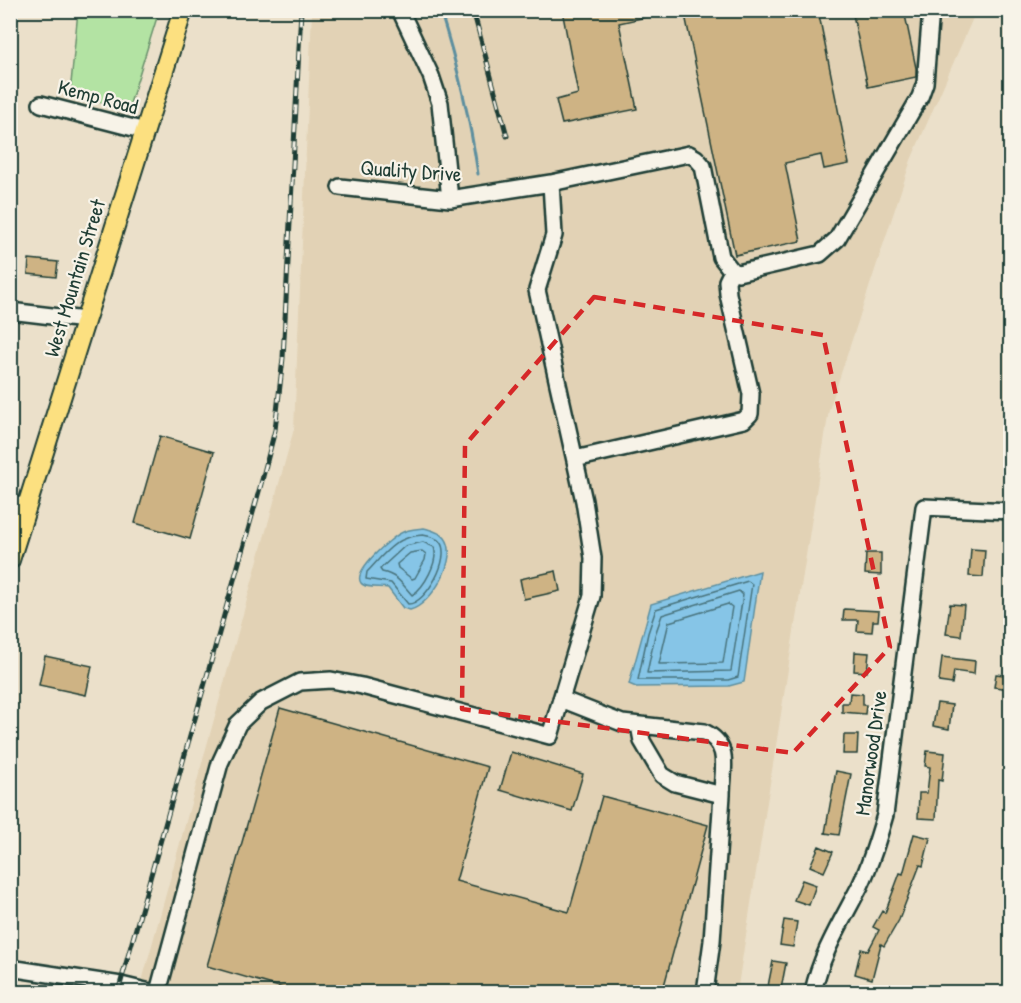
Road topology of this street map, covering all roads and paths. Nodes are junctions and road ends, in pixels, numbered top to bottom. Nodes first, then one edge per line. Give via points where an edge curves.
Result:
1 (183, 10) edge
2 (400, 10) edge
3 (931, 10) edge
4 (41, 104) dead end
5 (145, 131) junction
6 (551, 183) junction
7 (340, 187) dead end
8 (450, 199) junction
9 (732, 271) junction
10 (10, 312) edge
11 (85, 320) junction
12 (575, 459) junction
13 (19, 505) edge
14 (1011, 511) edge
15 (10, 560) edge
16 (561, 699) junction
17 (639, 725) junction
18 (722, 795) junction
19 (10, 968) edge
20 (150, 993) edge
21 (158, 993) edge
22 (705, 993) edge
23 (813, 993) edge

1 - 5 main road, West Mountain Street
2 - 8 street via 440,103
3 - 9 street via 925,83 920,97 837,239 820,254 738,273
4 - 5 street, Kemp Road
5 - 11 main road, West Mountain Street
6 - 8 street, Quality Drive
6 - 9 street, Quality Drive via 689,154 703,166 721,257
6 - 12 street via 554,235 537,290
7 - 8 street, Quality Drive
9 - 12 street via 727,281 751,394 750,414 744,420
10 - 11 street
11 - 13 main road, West Mountain Street
12 - 16 street via 593,558 592,596
13 - 15 main road, West Mountain Street
14 - 23 street, Manorwood Drive via 924,507 885,815 871,860 829,944
16 - 17 street via 622,723
16 - 21 street via 550,736 331,680 300,682 261,702 238,724 220,763
17 - 18 street via 642,741 662,775 675,783
17 - 18 street via 704,732 715,737 723,750
18 - 22 street
19 - 20 street

